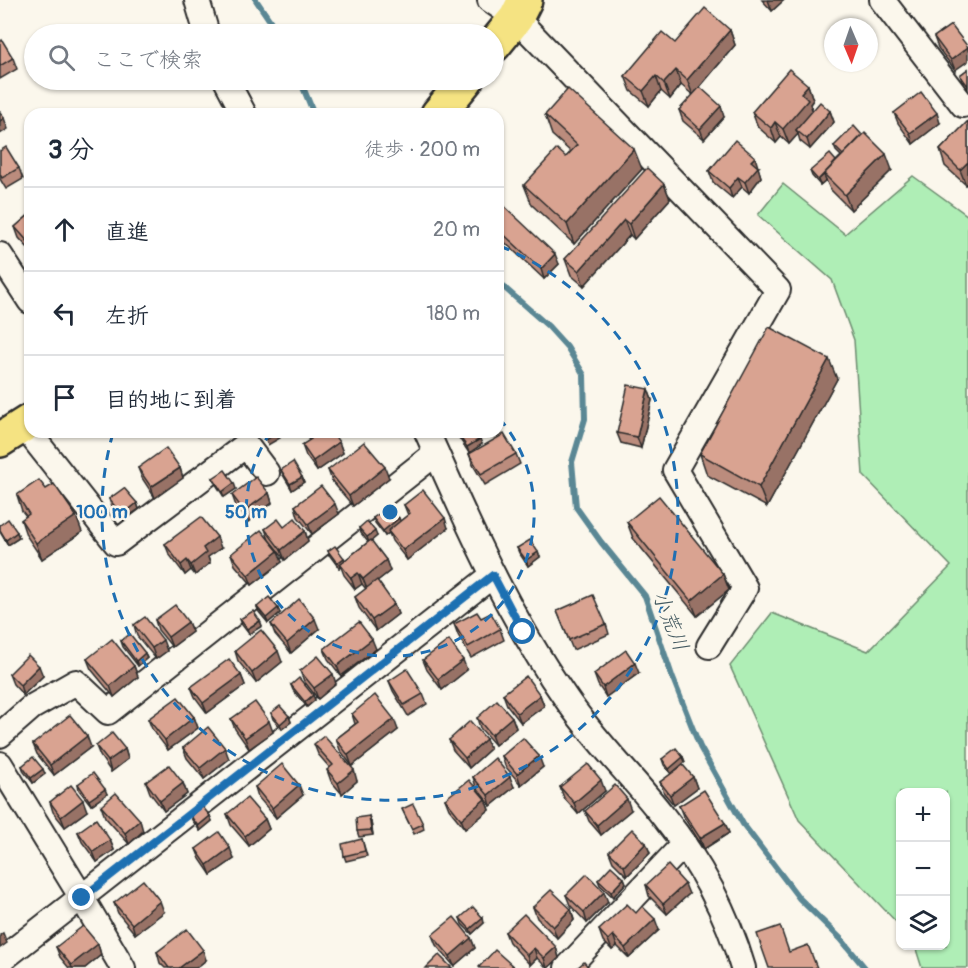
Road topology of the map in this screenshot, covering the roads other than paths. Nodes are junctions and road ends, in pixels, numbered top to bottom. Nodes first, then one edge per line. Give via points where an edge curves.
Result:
1 (197, 0) edge
2 (882, 0) edge
3 (510, 6) edge
4 (204, 24) edge
5 (503, 24) edge
6 (231, 90) edge
7 (458, 90) edge
8 (963, 105) dead end
9 (241, 108) edge
10 (443, 108) edge
11 (0, 255) edge
12 (24, 292) edge
13 (27, 438) edge
14 (432, 443) edge
15 (267, 473) dead end
16 (493, 575) junction
17 (709, 646) dead end
18 (0, 735) edge
19 (0, 764) edge
20 (7, 792) edge
21 (684, 844) junction
22 (82, 898) junction
23 (0, 962) edge
24 (123, 968) edge
25 (567, 968) edge
26 (743, 968) edge

1 - 4 street
2 - 8 street
3 - 5 highway
3 - 17 street via 778,290 675,470 745,588
6 - 9 street
7 - 10 highway
11 - 12 street
13 - 15 street via 116,543 246,445
14 - 16 street
14 - 18 street via 108,712 76,682 32,707
16 - 21 street via 523,632 566,699
16 - 22 street
19 - 20 street
20 - 22 street
21 - 25 street
21 - 26 street via 735,940
22 - 23 street
22 - 24 street

